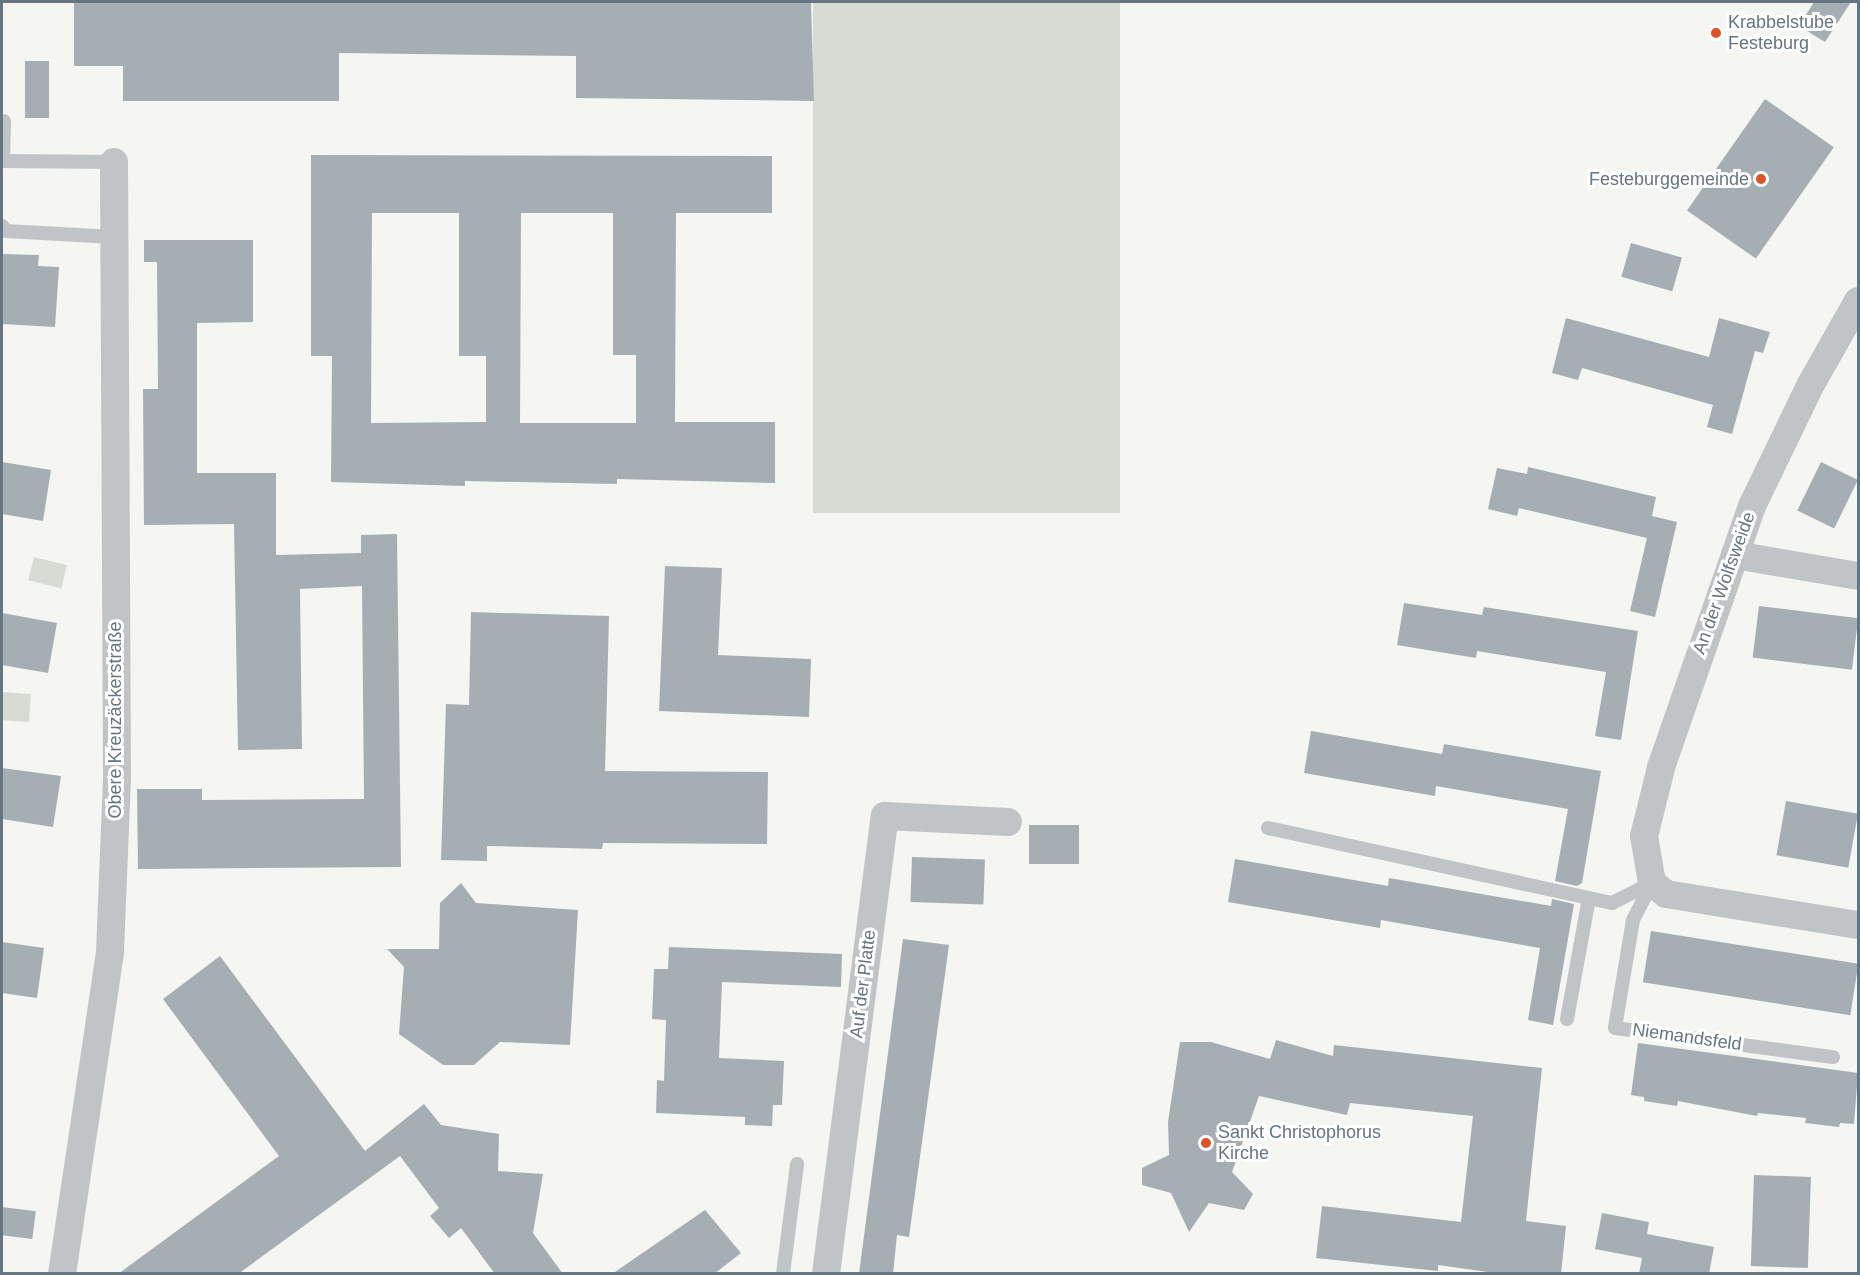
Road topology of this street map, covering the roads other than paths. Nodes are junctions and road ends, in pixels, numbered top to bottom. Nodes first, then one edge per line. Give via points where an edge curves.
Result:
1 (4, 121) dead end
2 (114, 162) joint
3 (2, 226) edge
4 (114, 237) junction
5 (1858, 301) edge
6 (1735, 555) junction
7 (1858, 576) edge
8 (1008, 822) dead end
9 (1269, 828) dead end
10 (1652, 883) junction
11 (1589, 898) junction
12 (1858, 925) edge
13 (1567, 1019) dead end
14 (1833, 1057) dead end
15 (797, 1164) dead end
16 (62, 1274) edge
17 (783, 1274) edge
18 (826, 1274) edge

1 - 2 lane via 3,161
2 - 4 street, Obere Kreuzäckerstraße
3 - 4 lane via 6,231
4 - 16 street, Obere Kreuzäckerstraße via 117,777 110,952
5 - 6 street, An der Wolfsweide via 1810,386 1762,486
6 - 7 street
6 - 10 street, An der Wolfsweide via 1665,757 1644,836
8 - 18 street, Auf der Platte via 885,816
9 - 11 lane
10 - 11 lane via 1612,903
10 - 12 street via 1666,894
10 - 14 lane, Niemandsfeld via 1633,920 1615,1028
11 - 13 lane
15 - 17 lane

